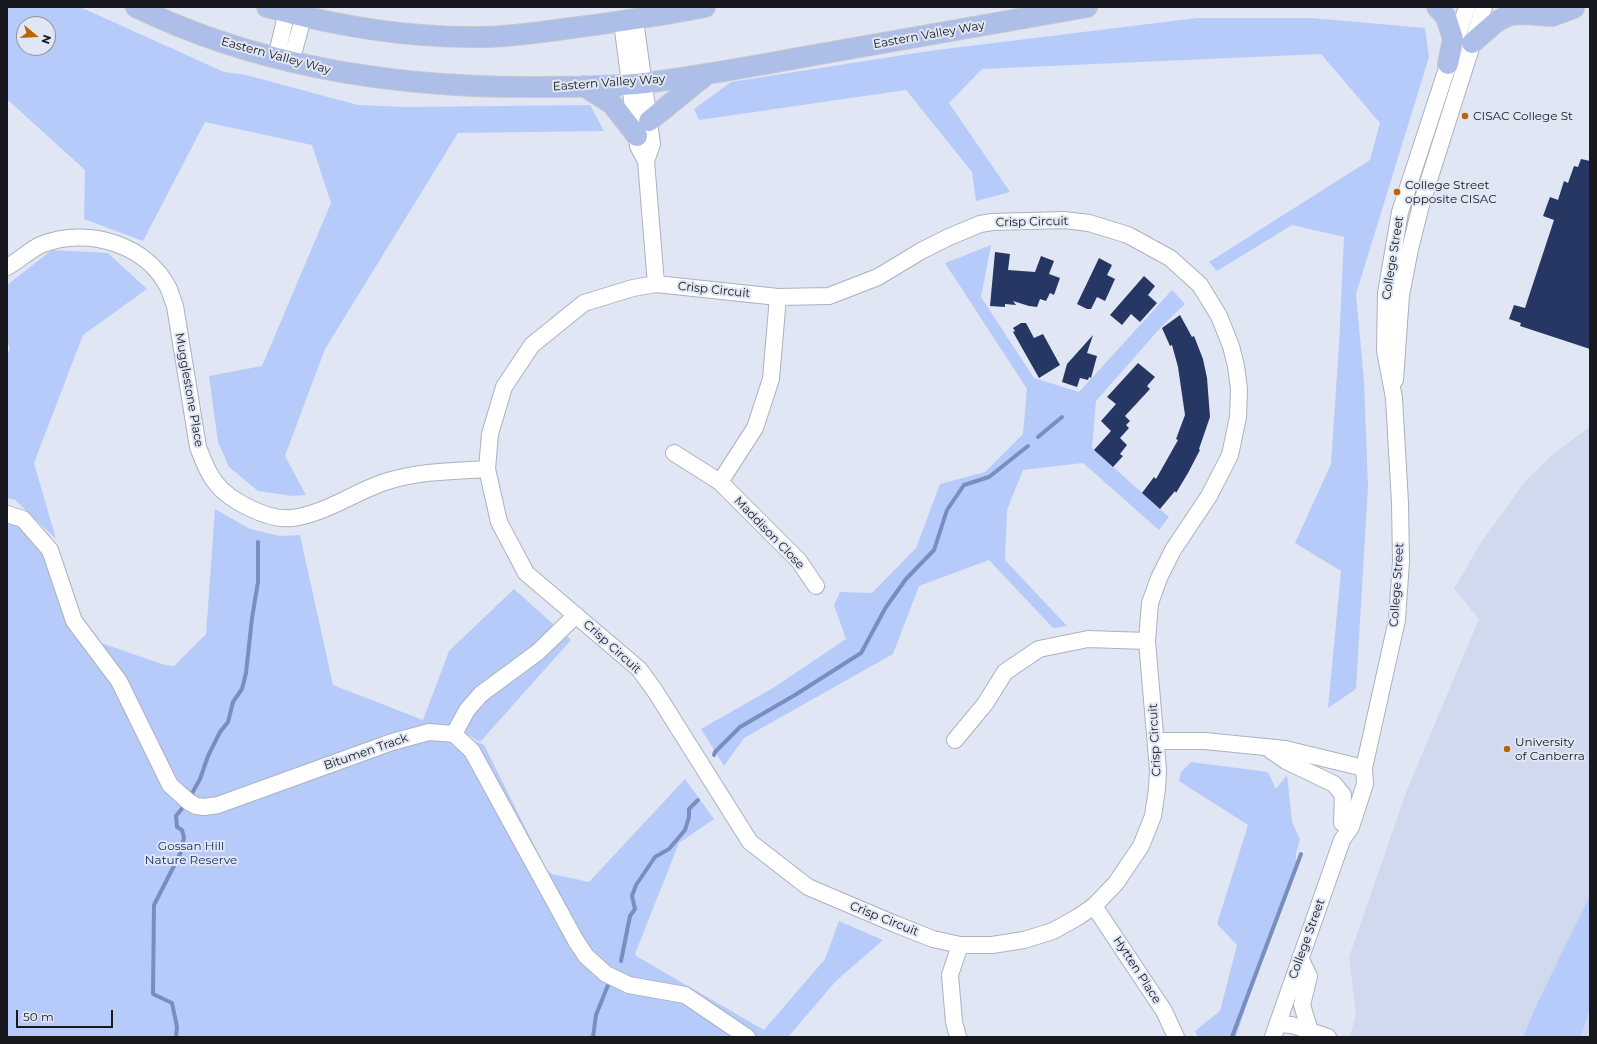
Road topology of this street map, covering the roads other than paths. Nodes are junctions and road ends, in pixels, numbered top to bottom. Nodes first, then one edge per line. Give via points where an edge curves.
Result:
1 (136, 7) edge
2 (267, 7) edge
3 (705, 7) edge
4 (1087, 7) edge
5 (1437, 7) edge
6 (1467, 7) edge
7 (1484, 7) edge
8 (1575, 9) edge
9 (296, 11) edge
10 (629, 21) junction
11 (1472, 43) junction
12 (284, 60) junction
13 (1448, 64) junction
14 (707, 74) junction
15 (637, 83) junction
16 (584, 86) junction
17 (643, 128) junction
18 (7, 268) edge
19 (656, 284) junction
20 (778, 297) junction
21 (1394, 398) junction
22 (674, 453) dead end
23 (487, 469) junction
24 (720, 482) junction
25 (7, 514) edge
26 (816, 586) dead end
27 (576, 615) junction
28 (1147, 641) junction
29 (454, 734) junction
30 (955, 740) dead end
31 (1156, 741) junction
32 (1267, 748) junction
33 (1364, 768) junction
34 (1342, 823) junction
35 (1342, 840) junction
36 (1094, 906) junction
37 (960, 945) junction
38 (1300, 958) junction
39 (1275, 1030) edge
40 (1303, 1034) edge
41 (747, 1037) edge
42 (958, 1037) edge
43 (1176, 1037) edge
44 (1328, 1037) edge

1 - 12 main road, Eastern Valley Way via 233,46
2 - 9 main road
3 - 10 main road
4 - 14 main road, Eastern Valley Way
5 - 13 main road via 1446,17 1453,39
6 - 13 street, College Street
7 - 11 street, College Street
8 - 11 main road via 1552,16 1509,15 1496,22
9 - 10 main road via 334,23 408,34 479,37 514,36
9 - 12 street
10 - 15 street
11 - 21 street, College Street via 1421,206 1404,271
12 - 16 main road, Eastern Valley Way via 371,78 440,85 499,88
13 - 21 street, College Street via 1400,212 1390,267 1386,292 1385,351
14 - 15 main road, Eastern Valley Way
14 - 17 main road
15 - 16 main road, Eastern Valley Way
15 - 17 street
16 - 17 main road
17 - 19 street via 638,146 646,161
18 - 23 street, Mugglestone Place via 42,244 78,237 122,245 151,266 168,288 175,306 198,447 203,461 216,484 250,510 292,518 319,512 388,481 427,472
19 - 20 street, Crisp Circuit
19 - 23 street, Crisp Circuit via 633,288 584,303 532,345 504,387 490,434
20 - 24 street via 771,379 755,428
20 - 28 street, Crisp Circuit via 829,296 878,277 949,237 980,224 992,222 1064,220 1093,224 1128,236 1170,258 1200,285 1220,316 1231,346 1237,374 1238,417 1230,455 1209,496 1173,550 1159,578 1150,603
21 - 33 street, College Street via 1401,561 1397,613
22 - 24 street, Maddison Close
23 - 27 street, Crisp Circuit via 499,522 526,573
24 - 26 street, Maddison Close via 799,561
25 - 29 street, Bitumen Track via 23,519 50,550 74,621 119,681 170,785 189,802 204,807 218,805 392,742 430,732
27 - 29 street via 538,652 481,694 467,710
27 - 37 street, Crisp Circuit via 639,669 750,842 808,887 910,930
28 - 30 street via 1088,639 1039,649 1005,672 985,704
28 - 31 street, Crisp Circuit
29 - 41 street via 472,751 586,956 606,974 630,985 685,995
31 - 32 street via 1205,741
31 - 36 street, Crisp Circuit via 1158,776 1153,816 1141,846 1116,883
32 - 33 street
32 - 34 street via 1286,761 1334,784 1342,795
33 - 34 street, College Street via 1355,781
33 - 35 street, College Street via 1365,784 1352,827
34 - 35 street, College Street
35 - 38 street, College Street
36 - 37 street, Crisp Circuit via 1053,931 1024,940 992,945
36 - 43 street, Hytten Place via 1164,1011
37 - 42 street via 950,975 954,1022
38 - 39 street, College Street
38 - 40 street via 1309,976 1302,1005
39 - 40 street via 1292,1025
40 - 44 street

